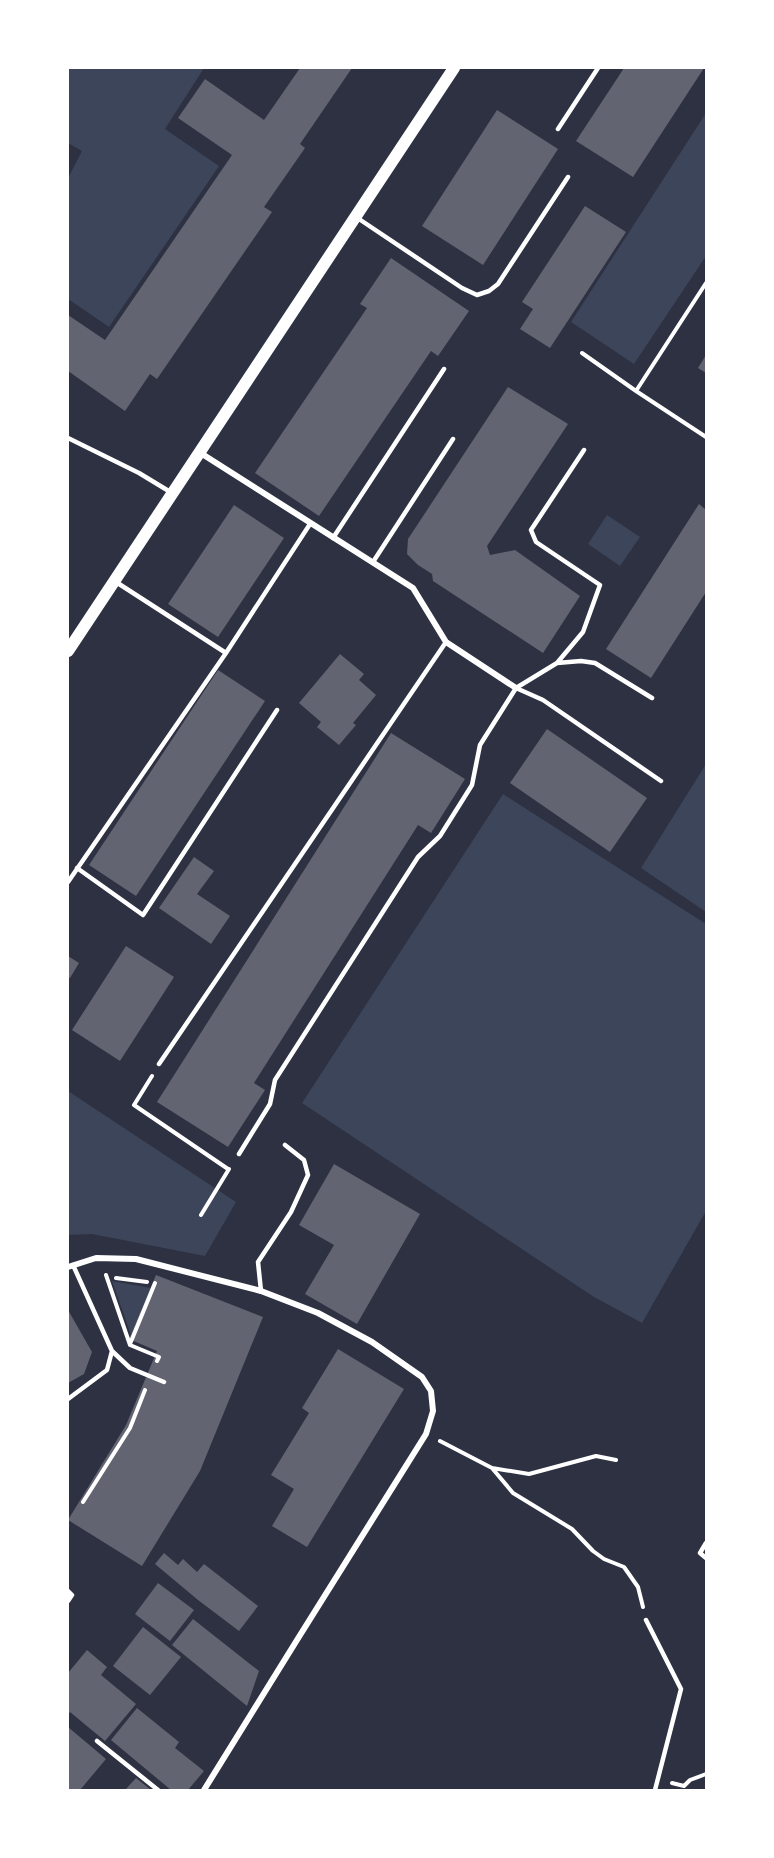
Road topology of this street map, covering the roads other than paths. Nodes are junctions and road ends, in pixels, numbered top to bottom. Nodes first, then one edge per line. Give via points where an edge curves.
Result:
1 (454, 68) edge
2 (597, 68) edge
3 (558, 129) dead end
4 (568, 177) dead end
5 (356, 217) junction
6 (444, 369) dead end
7 (68, 438) edge
8 (453, 439) dead end
9 (585, 450) dead end
10 (199, 452) junction
11 (172, 493) junction
12 (310, 524) junction
13 (333, 538) junction
14 (373, 562) junction
15 (113, 581) junction
16 (446, 642) junction
17 (68, 651) edge
18 (226, 653) junction
19 (557, 663) junction
20 (516, 688) junction
21 (652, 698) dead end
22 (277, 710) dead end
23 (661, 781) dead end
24 (77, 868) junction
25 (68, 882) edge
26 (159, 1064) road end
27 (285, 1145) dead end
28 (239, 1154) road end
29 (70, 1266) edge
30 (261, 1291) junction
31 (112, 1351) junction
32 (164, 1382) dead end
33 (68, 1399) edge
34 (706, 1543) edge
35 (706, 1558) edge
36 (68, 1591) edge
37 (68, 1601) edge
38 (646, 1620) road end
39 (97, 1741) dead end
40 (158, 1791) edge
41 (204, 1791) edge
42 (656, 1791) edge

1 - 5 main road
2 - 3 lane
4 - 5 lane via 498,284 477,295
5 - 10 main road
6 - 13 lane
7 - 11 lane
8 - 14 lane
9 - 19 lane via 531,530 536,542 600,585 583,632
10 - 11 main road
10 - 12 street
11 - 15 main road
12 - 13 street
12 - 18 lane
13 - 14 street
14 - 16 street via 413,588
15 - 17 main road
15 - 18 lane
16 - 20 street
16 - 26 lane
18 - 24 lane
19 - 20 lane
19 - 21 lane via 595,663
20 - 23 lane via 543,699
20 - 28 lane via 480,745 472,785 440,836 418,857 275,1080 270,1104
22 - 24 lane via 143,915
24 - 25 lane
27 - 30 lane via 304,1160 308,1174 291,1212 258,1262
29 - 30 street via 100,1258 135,1259
29 - 31 lane
30 - 41 street via 318,1312 372,1342 422,1377 432,1391 432,1411 426,1434
31 - 32 lane via 130,1368
31 - 33 lane via 107,1370
34 - 35 lane via 700,1553
36 - 37 lane via 72,1595
38 - 42 lane via 681,1689
39 - 40 lane

